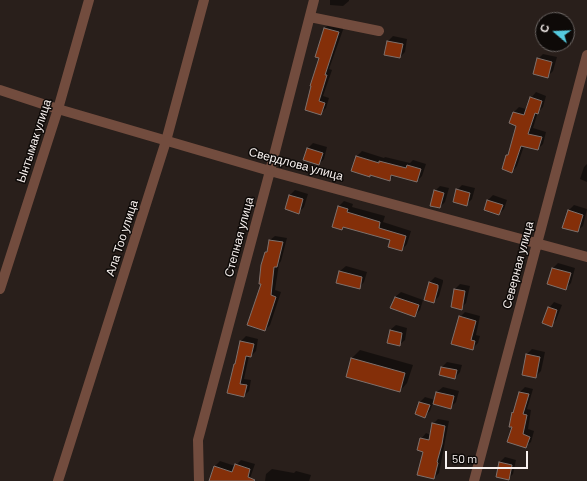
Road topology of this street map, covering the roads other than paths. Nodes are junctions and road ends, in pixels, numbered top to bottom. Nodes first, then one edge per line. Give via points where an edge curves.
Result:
1 (89, 0) edge
2 (204, 0) edge
3 (314, 0) edge
4 (310, 16) junction
5 (379, 31) dead end
6 (587, 55) edge
7 (0, 90) edge
8 (58, 109) junction
9 (166, 141) junction
10 (270, 171) junction
11 (537, 243) junction
12 (587, 257) edge
13 (0, 289) edge
14 (58, 481) edge
15 (199, 481) edge
16 (474, 481) edge

1 - 8 street, Ынтымак улица
2 - 9 street, Ала Тоо улица
3 - 4 street, Степная улица
4 - 5 street
4 - 10 street, Степная улица
6 - 11 street, Северная улица
7 - 8 street, Свердлова улица
8 - 9 street, Свердлова улица
8 - 13 street, Ынтымак улица
9 - 10 street, Свердлова улица
9 - 14 street, Ала Тоо улица
10 - 11 street, Свердлова улица
10 - 15 street, Степная улица via 198,440
11 - 12 street, Свердлова улица
11 - 16 street, Северная улица

